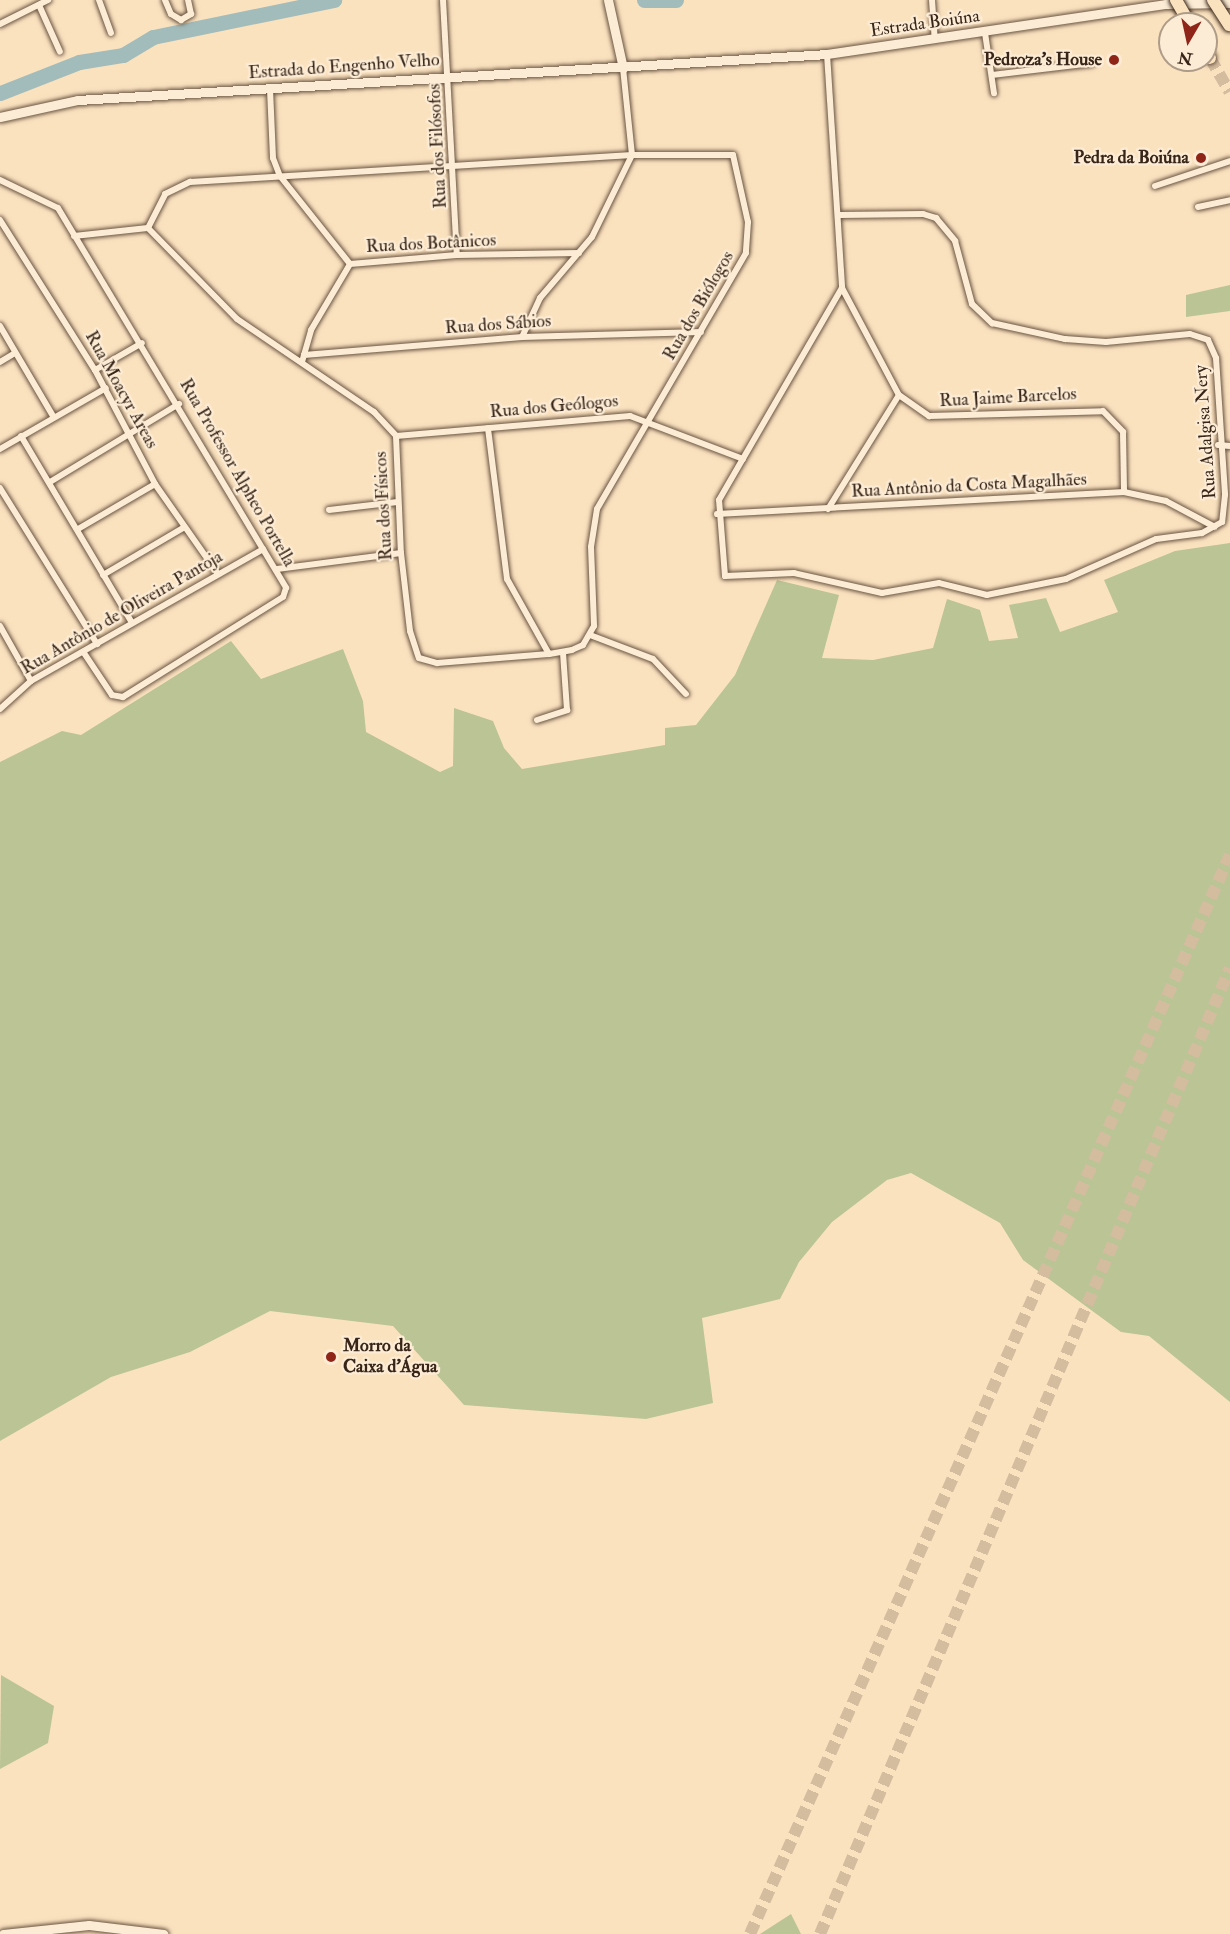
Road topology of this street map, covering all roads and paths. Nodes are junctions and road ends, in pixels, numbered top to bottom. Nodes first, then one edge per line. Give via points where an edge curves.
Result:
1 (48, 0) edge
2 (99, 0) edge
3 (165, 0) edge
4 (188, 0) edge
5 (442, 0) edge
6 (608, 0) edge
7 (932, 0) edge
8 (1213, 0) edge
9 (1230, 3) edge
10 (39, 5) junction
11 (0, 24) edge
12 (1230, 26) edge
13 (111, 33) dead end
14 (985, 33) junction
15 (935, 39) junction
16 (60, 52) dead end
17 (827, 54) junction
18 (1092, 63) dead end
19 (622, 68) junction
20 (992, 75) junction
21 (450, 76) junction
22 (270, 89) junction
23 (994, 93) dead end
24 (0, 117) edge
25 (632, 155) junction
26 (1230, 161) edge
27 (455, 169) junction
28 (280, 176) junction
29 (0, 180) edge
30 (1155, 186) dead end
31 (1230, 200) edge
32 (1198, 207) dead end
33 (840, 215) junction
34 (0, 219) edge
35 (148, 228) junction
36 (74, 237) junction
37 (579, 253) junction
38 (457, 255) junction
39 (350, 264) junction
40 (842, 288) junction
41 (0, 326) edge
42 (701, 332) junction
43 (522, 337) junction
44 (142, 343) junction
45 (15, 353) junction
46 (303, 358) junction
47 (0, 362) edge
48 (95, 370) junction
49 (106, 388) junction
50 (899, 395) junction
51 (179, 404) junction
52 (53, 416) junction
53 (650, 422) junction
54 (488, 428) junction
55 (130, 433) junction
56 (21, 436) junction
57 (396, 436) junction
58 (1218, 445) junction
59 (1230, 446) edge
60 (0, 449) edge
61 (743, 459) junction
62 (50, 482) junction
63 (155, 484) junction
64 (0, 488) edge
65 (1124, 492) junction
66 (398, 502) junction
67 (828, 509) junction
68 (330, 510) dead end
69 (717, 514) junction
70 (1215, 527) junction
71 (183, 528) junction
72 (78, 529) junction
73 (263, 549) junction
74 (401, 553) junction
75 (277, 569) junction
76 (218, 574) junction
77 (103, 575) junction
78 (132, 623) junction
79 (0, 626) edge
80 (590, 635) junction
81 (97, 644) junction
82 (84, 653) junction
83 (563, 653) junction
84 (549, 654) junction
85 (31, 681) junction
86 (686, 694) dead end
87 (0, 709) edge
88 (537, 720) dead end
89 (3, 1934) edge
90 (163, 1934) edge

1 - 10 street
2 - 13 street
3 - 4 street via 171,14 181,20 191,14
5 - 21 street, Rua dos Filósofos
6 - 19 street
7 - 15 street
8 - 12 highway, bridge
9 - 14 street, Estrada Boiúna via 1166,4
10 - 11 street
10 - 16 street
14 - 15 street, Estrada Boiúna
14 - 20 street
15 - 17 street, Estrada Boiúna
17 - 19 street, Estrada Boiúna
17 - 33 street, Rua Jaime Barcelos
18 - 20 street
19 - 21 street, Estrada do Engenho Velho
19 - 25 street
20 - 23 street
21 - 22 street, Estrada do Engenho Velho
21 - 27 street, Rua dos Filósofos
22 - 24 street, Estrada do Engenho Velho via 78,100
22 - 28 street via 273,158
25 - 27 street, Rua dos Biólogos
25 - 37 street
25 - 42 street, Rua dos Biólogos via 717,151 737,160 748,243
26 - 30 street
27 - 28 street, Rua dos Biólogos
27 - 38 street, Rua dos Filósofos
28 - 35 street, Rua dos Biólogos via 176,186 160,201
28 - 39 street
29 - 36 street, Rua Professor Alpheo Portella via 49,200
31 - 32 street
33 - 40 street, Rua Jaime Barcelos
33 - 58 street, Rua Adalgisa Nery via 923,214 936,218 955,241 972,304 992,323 1065,339 1107,342 1190,334 1208,340 1216,358
34 - 48 street, Rua Moacyr Areas
35 - 36 street
35 - 46 street, Rua dos Físicos via 237,319
36 - 44 street, Rua Professor Alpheo Portella
37 - 38 street, Rua dos Botânicos
37 - 43 street via 540,298
38 - 39 street, Rua dos Botânicos
39 - 46 street, Rua dos Botânicos via 311,330
40 - 50 street, Rua Jaime Barcelos
40 - 61 street
41 - 45 street
42 - 43 street, Rua dos Sábios
42 - 53 street, Rua dos Biólogos
43 - 46 street, Rua dos Sábios
44 - 48 street
44 - 51 street, Rua Professor Alpheo Portella
45 - 47 street
45 - 52 street
46 - 57 street, Rua dos Físicos via 374,412
48 - 49 street, Rua Moacyr Areas
49 - 52 street
49 - 55 street, Rua Moacyr Areas
50 - 65 street, Rua Jaime Barcelos via 929,416 1103,411 1123,432
50 - 67 street
51 - 55 street
51 - 73 street, Rua Professor Alpheo Portella
52 - 56 street
53 - 54 street, Rua dos Geólogos via 622,416
53 - 61 street, Rua dos Geólogos
53 - 80 street, Rua dos Biólogos via 597,509 591,547 596,608
54 - 57 street, Rua dos Geólogos
54 - 84 street via 507,579
55 - 62 street
55 - 63 street, Rua Moacyr Areas
56 - 60 street
56 - 62 street
57 - 66 street, Rua dos Físicos
58 - 59 street
58 - 70 street, Rua Adalgisa Nery via 1226,514
61 - 69 street
62 - 72 street
63 - 71 street, Rua Moacyr Areas
63 - 72 street
64 - 81 street
65 - 67 street, Rua Antônio da Costa Magalhães
65 - 70 street, Rua Antônio da Costa Magalhães via 1166,501
66 - 68 street
66 - 74 street, Rua dos Físicos
67 - 69 street, Rua Antônio da Costa Magalhães
69 - 70 street via 725,576 794,573 882,593 939,583 998,593 1066,579 1156,539
71 - 76 street, Rua Moacyr Areas
71 - 77 street
72 - 77 street
73 - 75 street, Rua Professor Alpheo Portella
73 - 76 street, Rua Antônio de Oliveira Pantoja
74 - 75 street
74 - 84 street, Rua dos Físicos via 410,631 419,658 437,663
75 - 82 street, Rua Professor Alpheo Portella via 286,588 283,597 123,697 112,695
76 - 78 street, Rua Antônio de Oliveira Pantoja
77 - 78 street
78 - 81 street, Rua Antônio de Oliveira Pantoja
79 - 85 street
80 - 83 street via 583,645
80 - 86 street via 653,659
81 - 82 street, Rua Antônio de Oliveira Pantoja
82 - 85 street, Rua Antônio de Oliveira Pantoja
83 - 84 street
83 - 88 street via 567,710
85 - 87 street, Rua Antônio de Oliveira Pantoja
89 - 90 street via 89,1926

